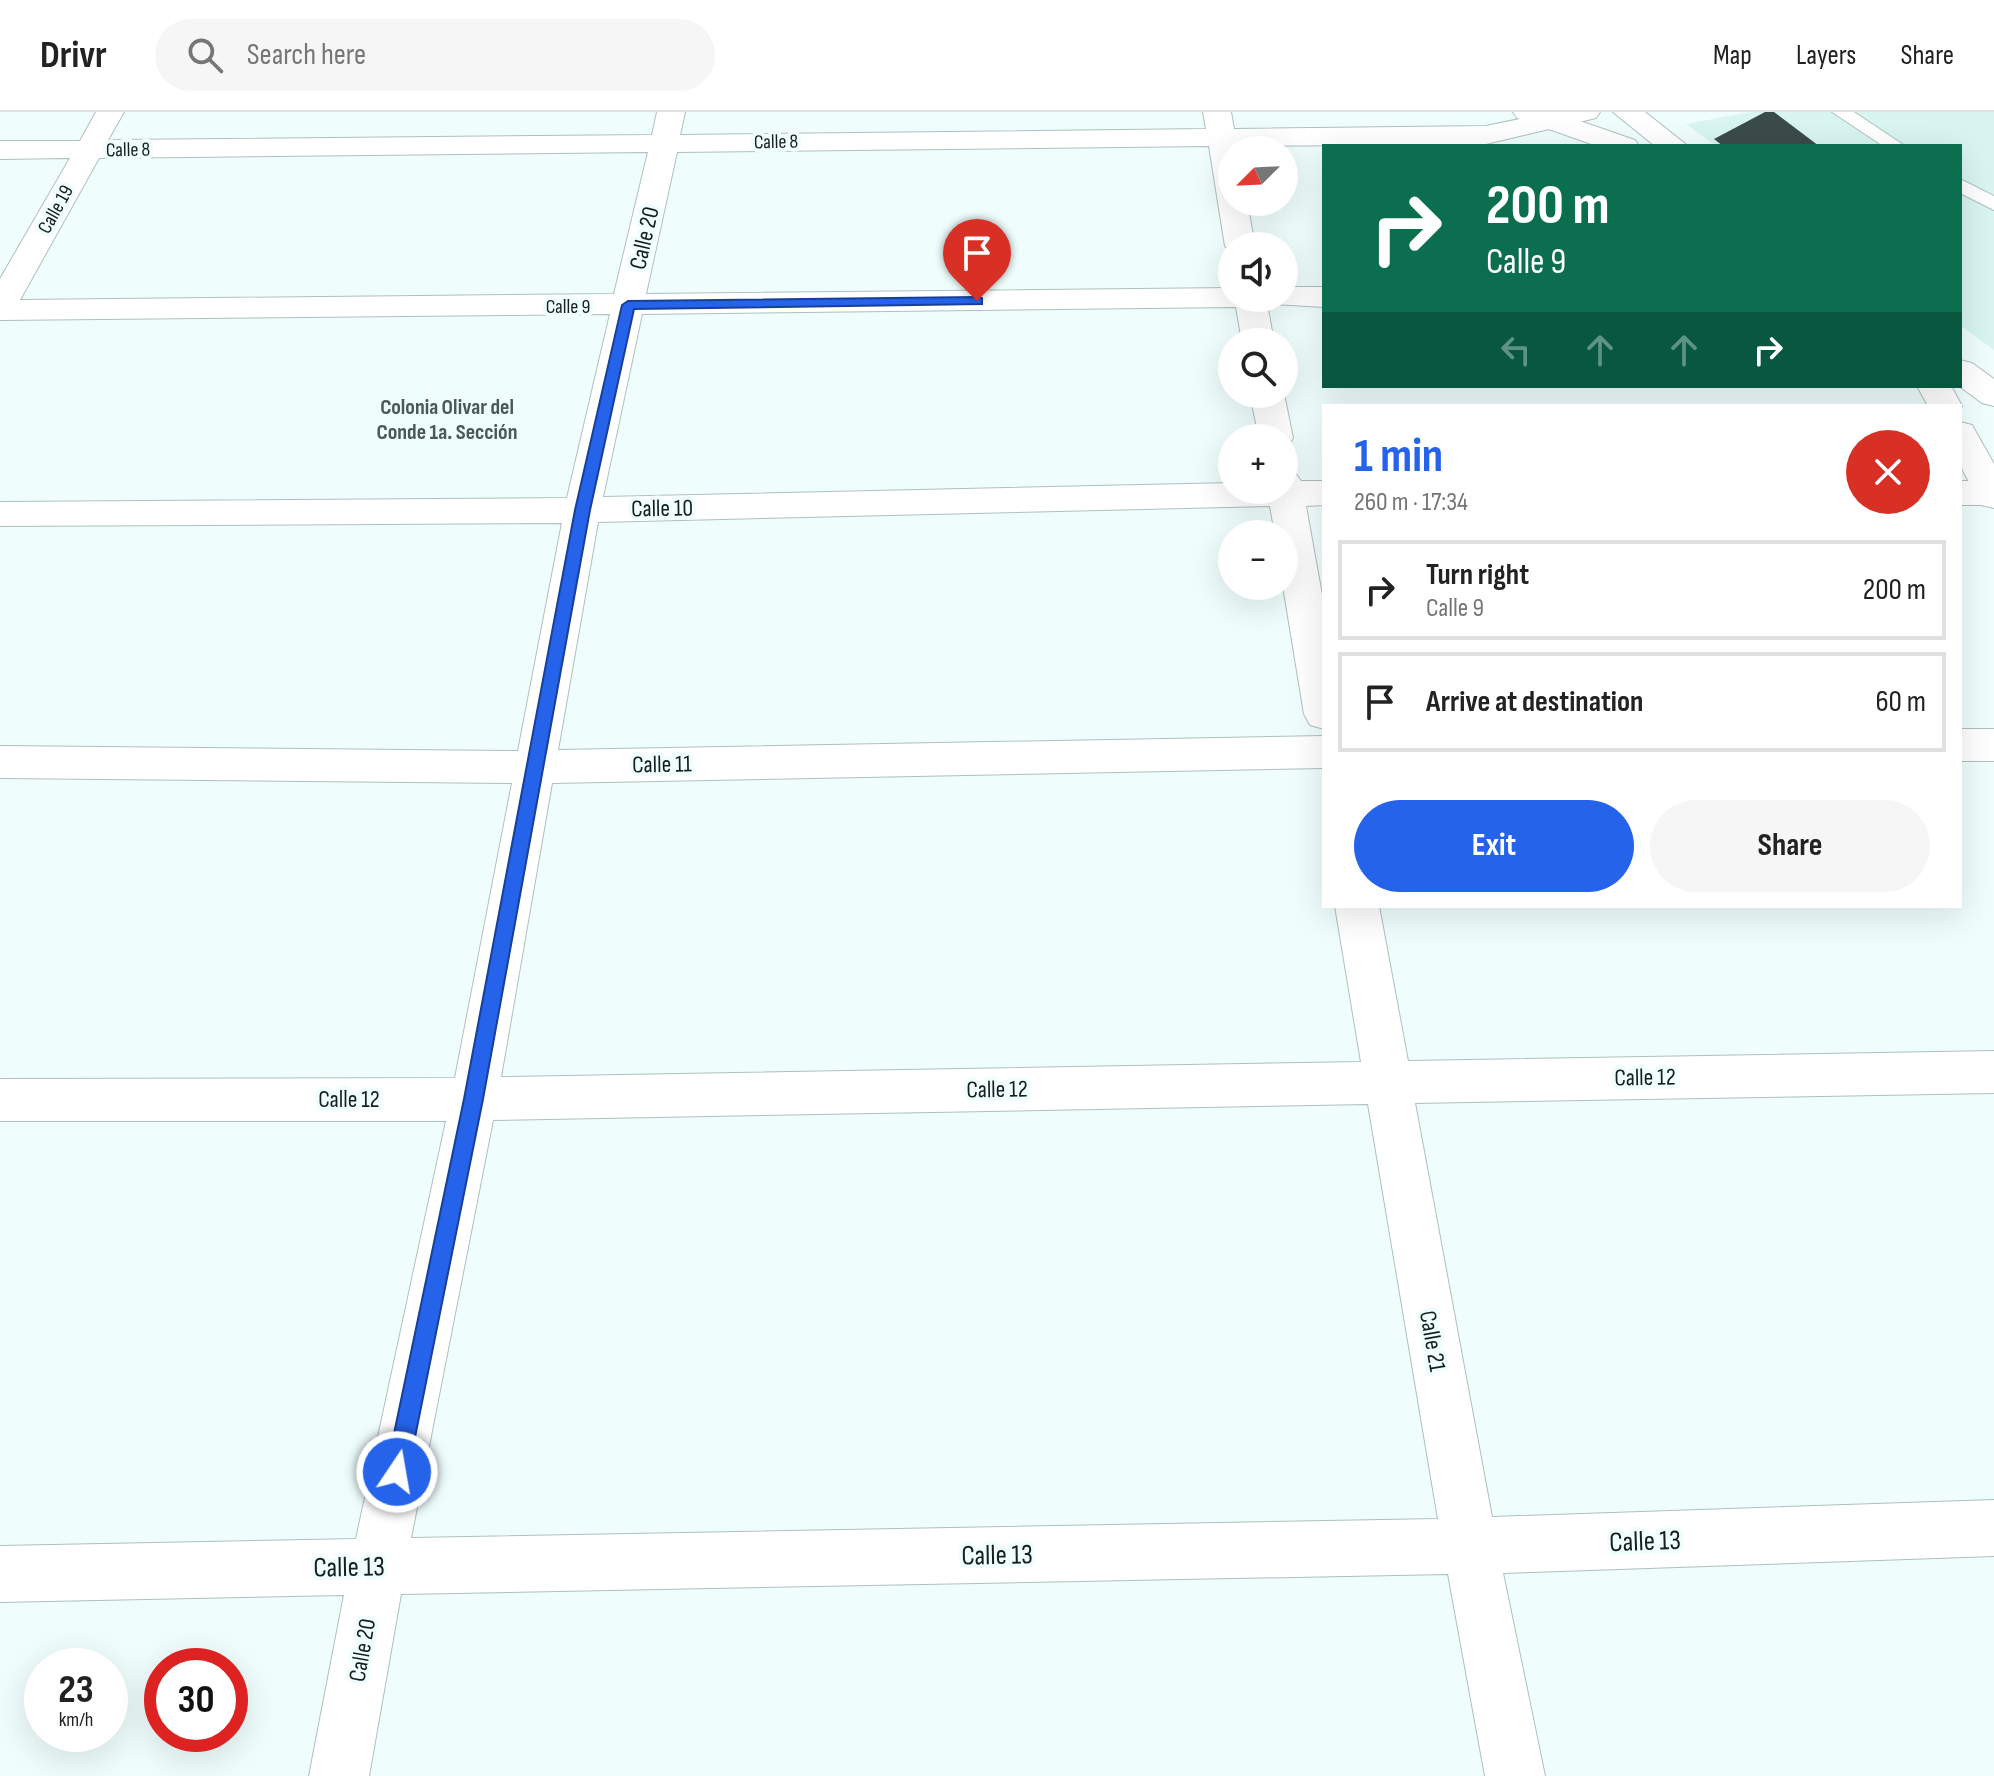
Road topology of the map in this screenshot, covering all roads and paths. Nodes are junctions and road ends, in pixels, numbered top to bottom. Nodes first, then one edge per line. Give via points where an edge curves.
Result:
1 (110, 112) edge
2 (1586, 112) edge
3 (1627, 112) edge
4 (1841, 112) edge
5 (1539, 116) edge
6 (1218, 124) edge
7 (668, 127) edge
8 (1619, 144) edge
9 (1671, 144) edge
10 (1893, 144) edge
11 (89, 149) junction
12 (0, 150) edge
13 (1962, 186) edge
14 (1994, 204) edge
15 (1237, 232) edge
16 (1298, 297) edge
17 (1322, 297) edge
18 (1218, 298) edge
19 (628, 305) junction
20 (0, 308) edge
21 (1962, 372) edge
22 (1994, 395) edge
23 (1962, 438) edge
24 (1218, 490) edge
25 (1298, 490) edge
26 (1322, 493) edge
27 (1985, 494) edge
28 (1288, 504) edge
29 (582, 510) junction
30 (0, 514) edge
31 (1322, 702) edge
32 (1962, 745) edge
33 (1994, 745) edge
34 (1322, 752) edge
35 (0, 762) edge
36 (534, 767) junction
37 (1357, 908) edge
38 (1994, 1072) edge
39 (1386, 1081) junction
40 (474, 1099) junction
41 (0, 1100) edge
42 (1994, 1528) edge
43 (1470, 1546) junction
44 (378, 1565) junction
45 (0, 1574) edge
46 (339, 1776) edge
47 (1515, 1776) edge

1 - 11 street, Calle 19
2 - 5 street, Calle 8
3 - 9 street
4 - 10 lane
5 - 6 street, Calle 8 via 1486,135
5 - 8 street
6 - 7 street, Calle 8
6 - 15 street
7 - 11 street, Calle 8
7 - 19 street, Calle 20
11 - 12 street, Calle 8
11 - 20 street, Calle 19
13 - 14 lane
16 - 17 street
18 - 19 street, Calle 9
19 - 20 street, Calle 9
19 - 29 street, Calle 20
21 - 22 street
23 - 27 street
24 - 29 street, Calle 10
25 - 26 street, Calle 10
28 - 31 street
29 - 30 street, Calle 10
29 - 36 street, Calle 20
32 - 33 street
34 - 36 street, Calle 11
35 - 36 street, Calle 11
36 - 40 street, Calle 20
37 - 39 street, Calle 21
38 - 39 street, Calle 12
39 - 40 street, Calle 12
39 - 43 street, Calle 21
40 - 41 street, Calle 12
40 - 44 street, Calle 20
42 - 43 street, Calle 13
43 - 44 street, Calle 13
43 - 47 street, Calle 21
44 - 45 street, Calle 13
44 - 46 street, Calle 20

